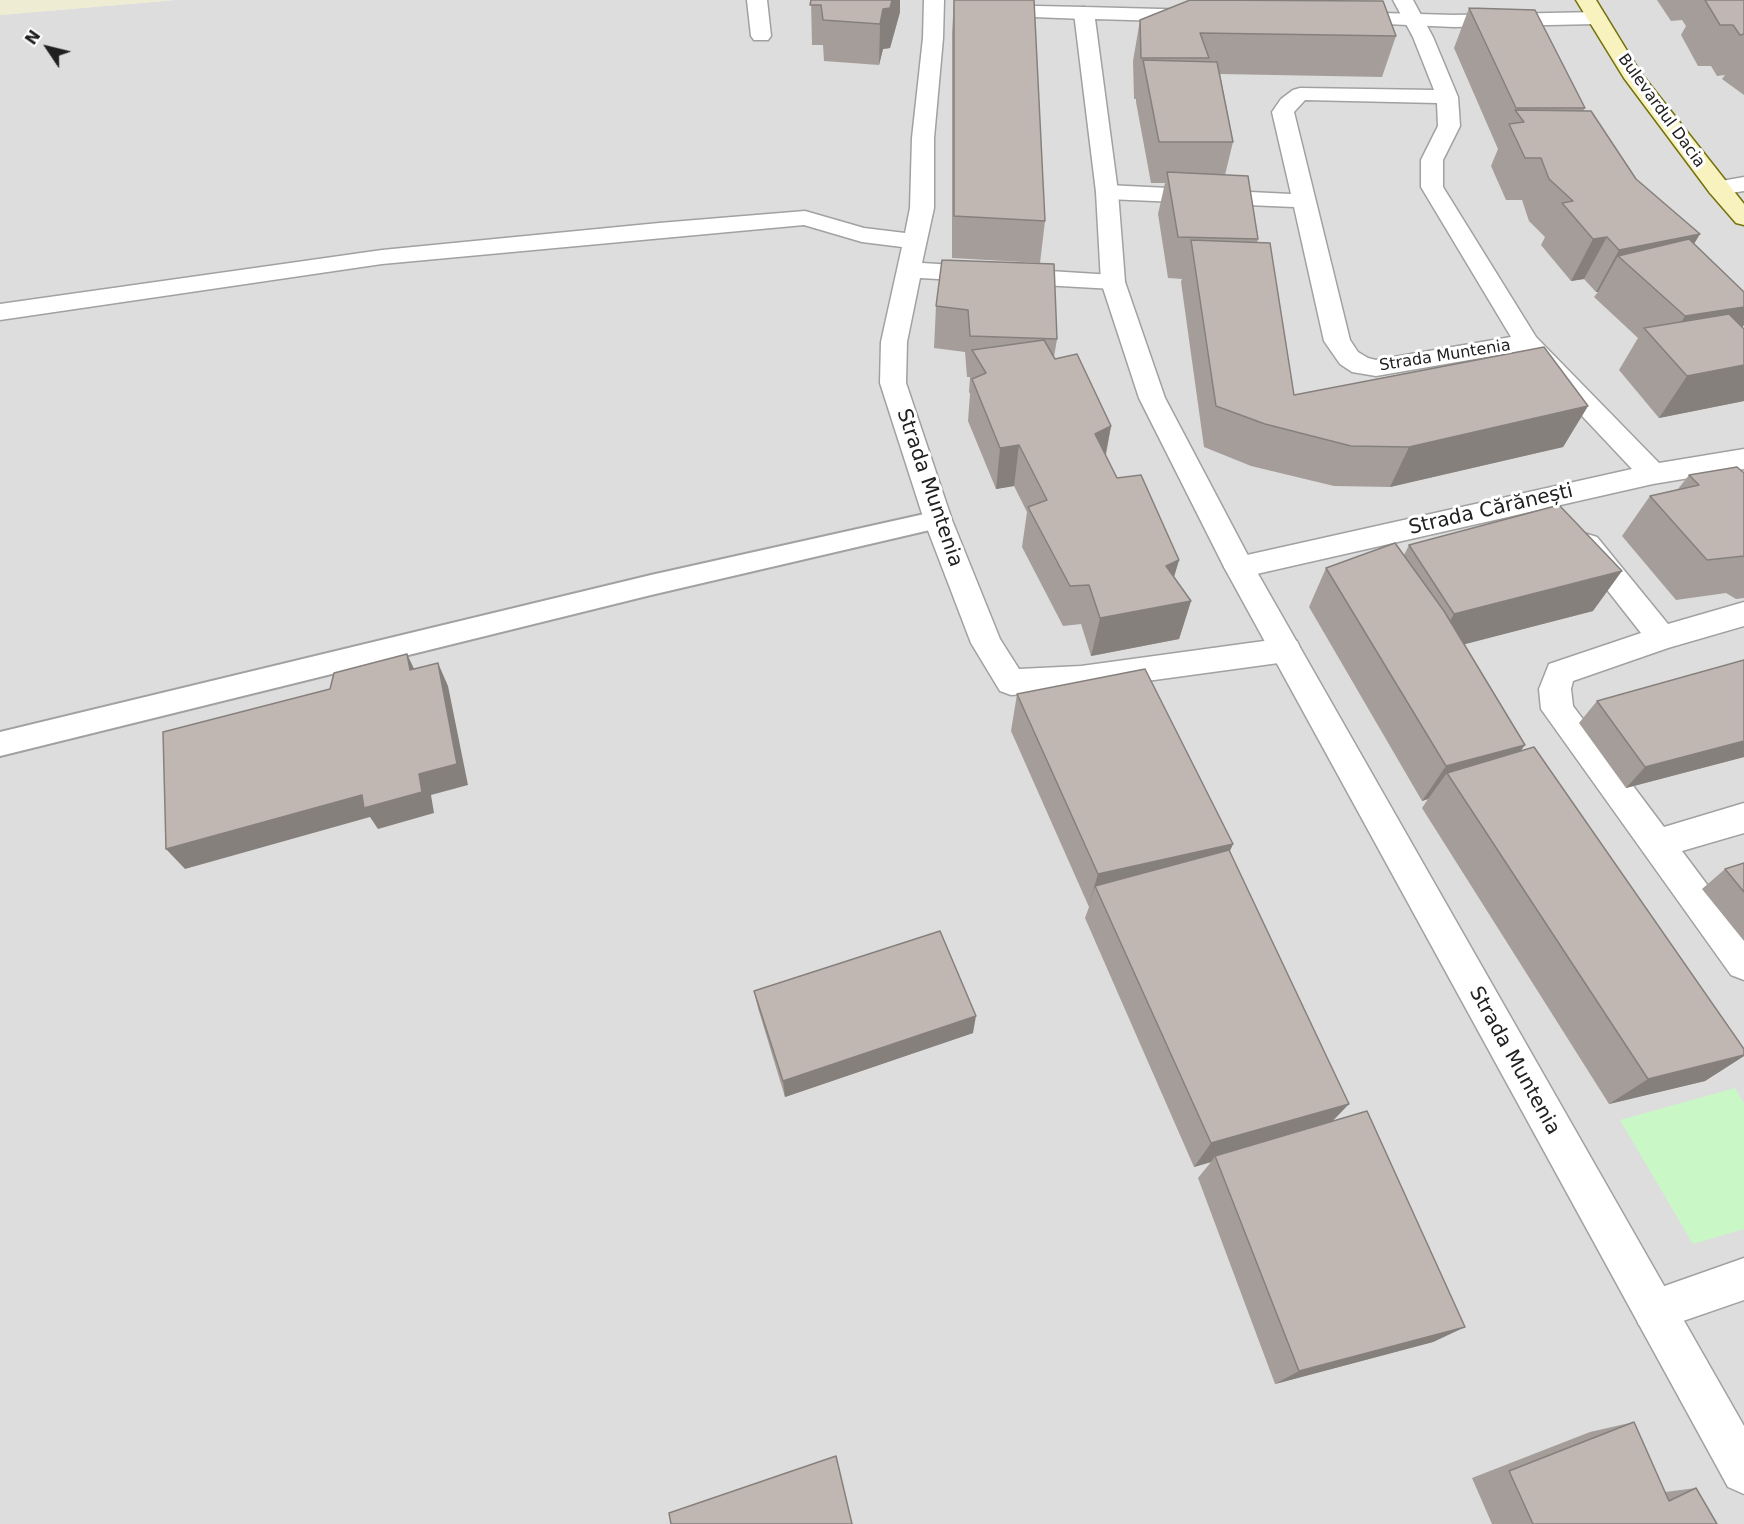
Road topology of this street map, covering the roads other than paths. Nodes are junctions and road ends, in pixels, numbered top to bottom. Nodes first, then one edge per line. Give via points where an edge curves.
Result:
1 (756, 0) edge
2 (934, 4) edge
3 (1591, 9) edge
4 (1407, 10) edge
5 (1084, 14) junction
6 (1222, 16) edge
7 (1329, 18) edge
8 (761, 36) dead end
9 (1447, 97) junction
10 (1744, 184) edge
11 (1718, 188) junction
12 (1107, 192) junction
13 (1304, 201) junction
14 (1744, 218) edge
15 (915, 241) junction
16 (909, 270) junction
17 (1113, 282) junction
18 (0, 312) edge
19 (1527, 342) junction
20 (1744, 459) edge
21 (1653, 474) junction
22 (1563, 515) junction
23 (938, 520) junction
24 (1239, 567) junction
25 (1744, 614) edge
26 (1662, 638) junction
27 (1286, 650) junction
28 (0, 744) edge
29 (1744, 818) edge
30 (1656, 844) junction
31 (1744, 963) edge
32 (1744, 1278) edge
33 (1654, 1310) junction
34 (1744, 1471) edge

1 - 8 street
2 - 5 street, Strada Muntenia via 962,10
2 - 15 street, Strada Muntenia via 923,138 922,207
3 - 4 street
3 - 11 main road, Bulevardul Dacia via 1631,74
4 - 7 street
4 - 9 street via 1423,37
5 - 6 street, Strada Muntenia
5 - 12 street, Strada Muntenia
9 - 13 street, Strada Muntenia via 1300,94 1283,112
9 - 19 street via 1449,126 1432,160 1432,187
10 - 11 street
11 - 14 main road, Bulevardul Dacia
12 - 13 street
12 - 17 street, Strada Muntenia
13 - 19 street, Strada Muntenia via 1337,341 1349,358 1361,366 1376,368
15 - 16 street, Strada Muntenia
15 - 18 street via 862,235 805,218 382,257
16 - 17 street
16 - 23 street, Strada Muntenia via 894,342 893,384
17 - 24 street, Strada Muntenia via 1152,398
19 - 21 street
20 - 21 street, Strada Cărănești
21 - 22 street, Strada Cărănești
22 - 24 street, Strada Cărănești
22 - 26 street
23 - 27 street, Strada Muntenia via 986,643 1011,682 1081,678
23 - 28 lane via 651,585
24 - 27 street, Strada Muntenia
25 - 26 street
26 - 30 street via 1560,672 1556,689 1557,710
27 - 33 street, Strada Muntenia
29 - 30 street
30 - 31 street
32 - 33 street
33 - 34 street, Strada Muntenia

